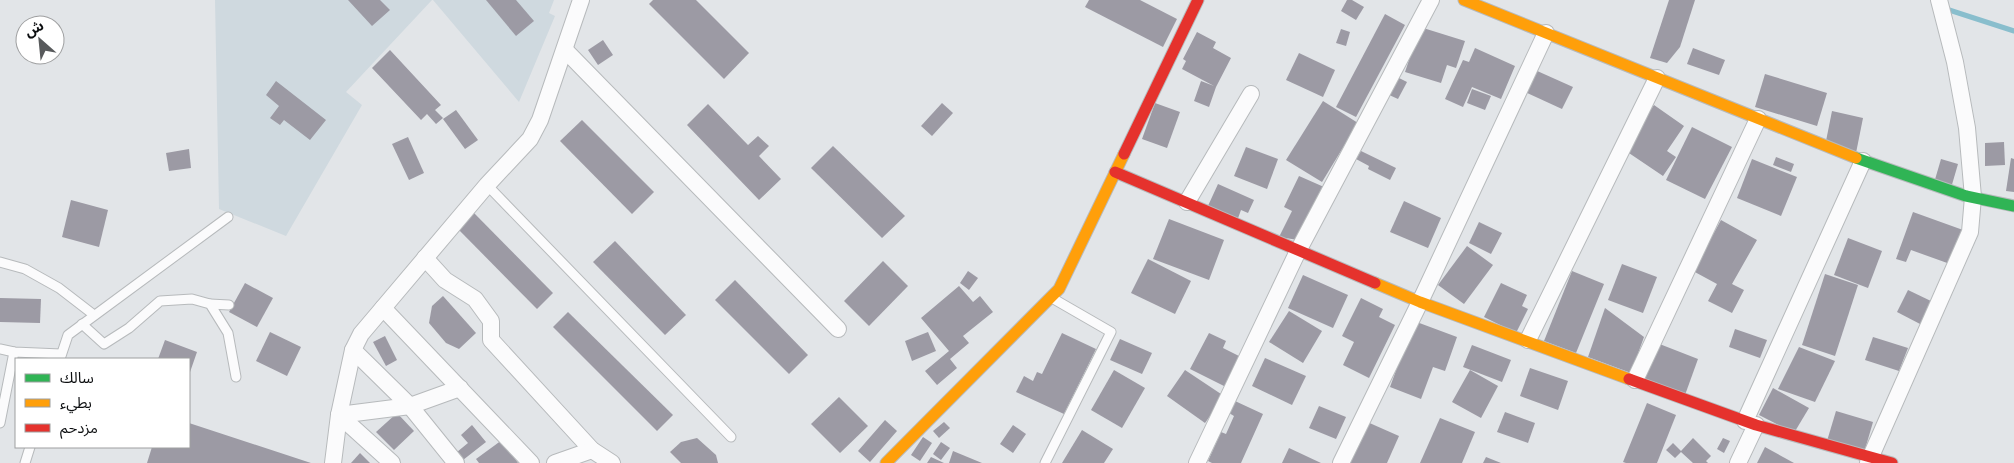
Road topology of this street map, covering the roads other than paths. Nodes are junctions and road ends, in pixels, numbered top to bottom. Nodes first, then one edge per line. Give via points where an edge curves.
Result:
1 (581, 0) edge
2 (1198, 0) edge
3 (1431, 0) edge
4 (1464, 0) edge
5 (1939, 0) edge
6 (1546, 33) junction
7 (565, 50) junction
8 (1657, 78) junction
9 (1251, 94) dead end
10 (1758, 119) junction
11 (1863, 161) junction
12 (1115, 172) junction
13 (487, 185) junction
14 (1973, 197) junction
15 (1188, 202) junction
16 (2014, 206) edge
17 (228, 217) dead end
18 (1298, 251) junction
19 (425, 258) junction
20 (0, 262) edge
21 (1052, 298) junction
22 (1420, 302) junction
23 (210, 304) junction
24 (229, 305) dead end
25 (383, 308) junction
26 (94, 315) junction
27 (82, 324) junction
28 (838, 329) dead end
29 (1528, 340) junction
30 (0, 349) edge
31 (353, 350) junction
32 (14, 352) junction
33 (61, 356) edge
34 (236, 378) dead end
35 (1635, 380) junction
36 (460, 388) junction
37 (3, 396) edge
38 (410, 406) junction
39 (339, 415) junction
40 (0, 423) edge
41 (1751, 423) junction
42 (732, 437) dead end
43 (30, 448) edge
44 (592, 450) junction
45 (1870, 460) edge
46 (334, 462) edge
47 (25, 463) edge
48 (392, 463) edge
49 (456, 463) edge
50 (531, 463) edge
51 (555, 463) edge
52 (612, 463) edge
53 (886, 463) edge
54 (1045, 463) edge
55 (1197, 463) edge
56 (1341, 463) edge
57 (1738, 463) edge
58 (1892, 463) edge

1 - 7 street
2 - 12 street
3 - 18 street
4 - 6 street
5 - 14 street via 1967,128
6 - 8 street
6 - 22 street
7 - 13 street via 530,139
7 - 28 street
8 - 10 street
8 - 29 street
9 - 15 street
10 - 11 street
10 - 35 street
11 - 14 street
11 - 41 street
12 - 15 street
12 - 21 street
13 - 19 street
13 - 42 lane
14 - 16 street
14 - 45 street via 1970,232
15 - 18 street
17 - 26 lane
18 - 22 street
18 - 55 street
19 - 25 street
19 - 44 street via 445,280 475,298 491,321 491,340
20 - 26 lane via 26,268 60,288
21 - 53 street
21 - 54 lane via 1111,332
22 - 29 street
22 - 56 street
23 - 24 lane
23 - 27 lane via 192,299 160,301 104,344
23 - 34 lane via 228,334
25 - 31 street via 361,334
25 - 36 street
26 - 27 lane
27 - 33 lane via 68,335
29 - 35 street
30 - 32 lane
31 - 38 street
31 - 39 street
32 - 33 lane
32 - 37 lane
35 - 41 street
36 - 38 street
36 - 50 street
37 - 40 lane
38 - 39 street
38 - 49 street
39 - 46 street
39 - 48 street
41 - 45 street
41 - 57 street
43 - 47 lane
44 - 51 street
44 - 52 street
45 - 58 street

